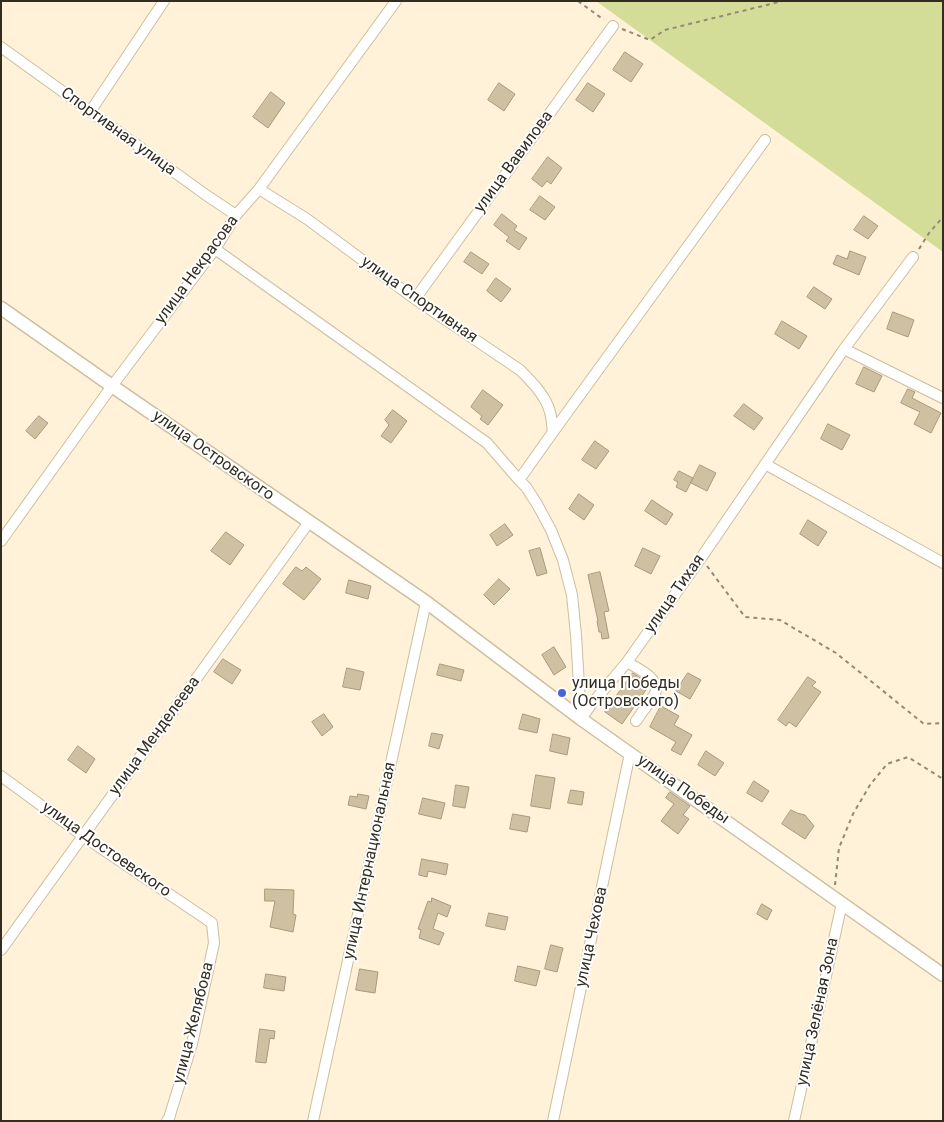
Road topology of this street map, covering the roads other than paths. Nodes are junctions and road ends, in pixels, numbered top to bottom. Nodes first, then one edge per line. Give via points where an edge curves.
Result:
1 (164, 1) edge
2 (396, 1) edge
3 (612, 26) road end
4 (1, 47) edge
5 (90, 112) junction
6 (765, 140) dead end
7 (259, 189) junction
8 (236, 215) junction
9 (215, 249) junction
10 (913, 257) road end
11 (415, 298) junction
12 (1, 308) edge
13 (844, 349) junction
14 (112, 386) junction
15 (943, 398) edge
16 (553, 432) junction
17 (765, 464) junction
18 (519, 480) junction
19 (309, 522) junction
20 (1, 541) edge
21 (943, 563) edge
22 (426, 602) junction
23 (627, 662) junction
24 (581, 719) junction
25 (636, 722) dead end
26 (630, 753) junction
27 (1, 776) edge
28 (83, 836) junction
29 (838, 900) junction
30 (212, 923) joint
31 (1, 950) edge
32 (943, 975) edge
33 (167, 1121) edge
34 (313, 1121) edge
35 (553, 1121) edge
36 (794, 1121) edge

1 - 5 street
2 - 7 street, улица Некрасова
3 - 11 street, улица Вавилова
4 - 5 street, Спортивная улица
5 - 8 street, Спортивная улица
6 - 16 street
7 - 8 street, улица Некрасова
7 - 11 street, улица Спортивная via 307,219
8 - 9 street, улица Некрасова
9 - 14 street, улица Некрасова
9 - 18 street via 487,443
10 - 13 street, улица Тихая
11 - 16 street, улица Спортивная via 520,370 545,401
12 - 14 main road, улица Островского
13 - 15 street
13 - 17 street, улица Тихая
14 - 19 main road, улица Островского
14 - 20 street, улица Некрасова
16 - 18 street
17 - 21 street
17 - 23 street, улица Тихая
18 - 24 street via 537,504 563,560 572,595
19 - 22 main road, улица Островского
19 - 28 street, улица Менделеева
22 - 24 main road, улица Победы
22 - 34 street, улица Интернациональная
23 - 24 street, улица Тихая
23 - 25 street via 656,685 655,694
24 - 26 main road, улица Победы
26 - 29 main road, улица Победы
26 - 35 street, улица Чехова
27 - 28 street, улица Достоевского
28 - 30 street, улица Достоевского
28 - 31 street, улица Менделеева
29 - 32 main road, улица Победы
29 - 36 street, улица Зелёная Зона
30 - 33 street, улица Желябова via 214,943 192,1044

